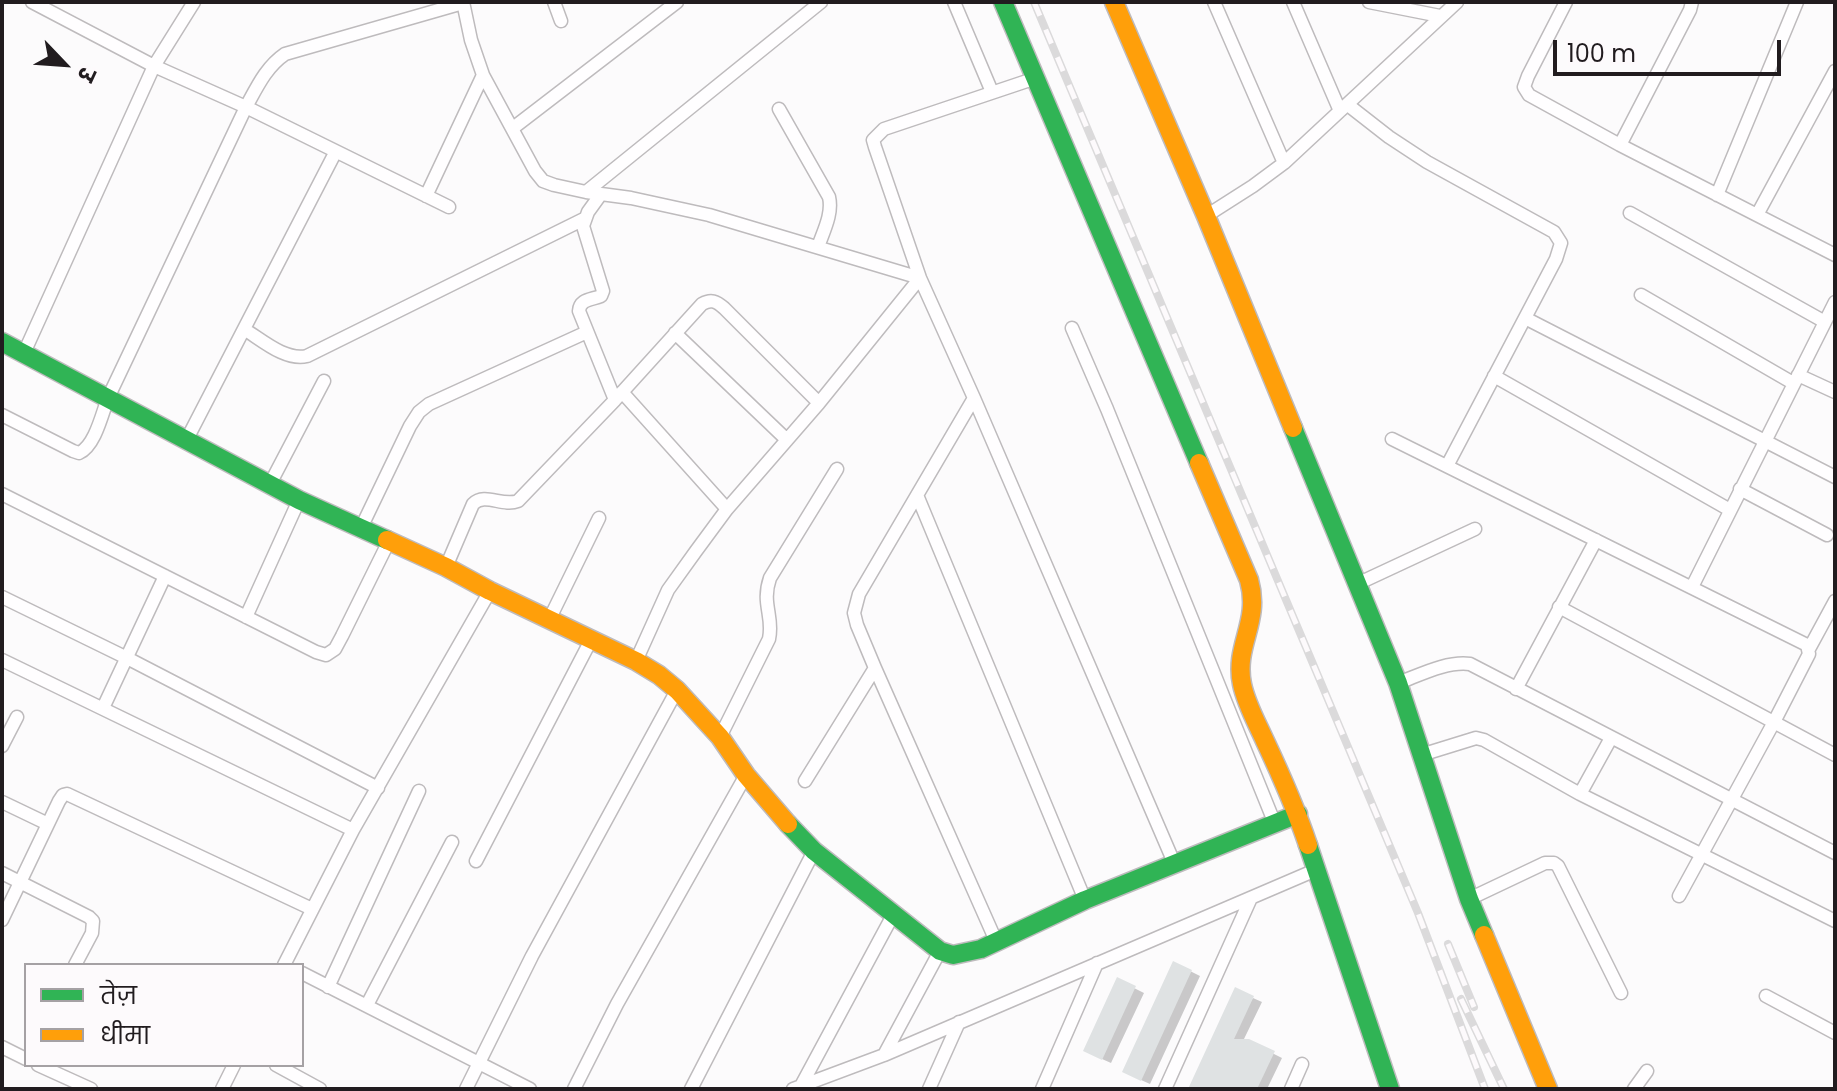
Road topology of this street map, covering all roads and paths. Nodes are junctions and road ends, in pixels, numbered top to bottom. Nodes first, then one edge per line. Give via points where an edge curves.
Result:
1 (32, 2) edge
2 (194, 2) edge
3 (554, 2) edge
4 (677, 2) edge
5 (954, 2) edge
6 (1003, 2) edge
7 (1114, 2) edge
8 (1214, 2) edge
9 (1293, 2) edge
10 (1369, 2) edge
11 (1457, 2) edge
12 (1566, 2) edge
13 (1692, 2) edge
14 (1797, 2) edge
15 (463, 3) edge
16 (818, 3) edge
17 (1440, 16) junction
18 (561, 21) dead end
19 (154, 66) junction
20 (1835, 71) edge
21 (483, 75) junction
22 (1036, 78) junction
23 (992, 92) junction
24 (246, 107) junction
25 (1344, 108) junction
26 (779, 109) dead end
27 (513, 128) junction
28 (1620, 145) junction
29 (335, 153) junction
30 (1284, 163) junction
31 (586, 192) junction
32 (601, 194) junction
33 (1717, 195) junction
34 (426, 196) junction
35 (449, 207) dead end
36 (1630, 213) dead end
37 (1757, 215) junction
38 (1206, 216) junction
39 (584, 219) junction
40 (818, 247) junction
41 (1835, 255) edge
42 (920, 278) junction
43 (1641, 295) dead end
44 (1835, 302) edge
45 (1525, 318) junction
46 (1825, 322) junction
47 (1072, 328) dead end
48 (244, 329) junction
49 (587, 332) junction
50 (675, 333) junction
51 (2, 342) edge
52 (24, 353) junction
53 (1494, 376) junction
54 (1796, 379) junction
55 (324, 381) dead end
56 (1835, 393) edge
57 (618, 396) junction
58 (108, 398) junction
59 (974, 398) junction
60 (819, 403) junction
61 (1835, 405) edge
62 (2, 415) edge
63 (1392, 439) dead end
64 (787, 440) junction
65 (186, 441) junction
66 (1765, 441) junction
67 (1447, 466) junction
68 (837, 469) dead end
69 (1835, 477) edge
70 (270, 484) junction
71 (1740, 489) junction
72 (2, 494) edge
73 (917, 495) junction
74 (299, 500) junction
75 (727, 509) junction
76 (1730, 510) junction
77 (599, 518) dead end
78 (361, 528) junction
79 (1475, 529) dead end
80 (1827, 535) dead end
81 (1596, 540) junction
82 (389, 541) junction
83 (446, 567) junction
84 (165, 576) junction
85 (1357, 584) junction
86 (1692, 587) junction
87 (490, 591) junction
88 (2, 597) edge
89 (1559, 607) junction
90 (1834, 607) edge
91 (246, 617) junction
92 (549, 620) junction
93 (591, 640) junction
94 (1809, 649) junction
95 (127, 658) junction
96 (2, 660) edge
97 (636, 661) junction
98 (875, 668) junction
99 (1398, 683) junction
100 (1516, 689) junction
101 (677, 690) junction
102 (103, 708) junction
103 (17, 717) dead end
104 (1774, 722) junction
105 (720, 737) junction
106 (1611, 738) junction
107 (2, 746) edge
108 (1421, 755) junction
109 (1835, 755) edge
110 (746, 775) junction
111 (805, 781) dead end
112 (378, 788) junction
113 (419, 791) dead end
114 (1580, 794) junction
115 (1733, 799) junction
116 (2, 802) edge
117 (1298, 814) junction
118 (48, 824) junction
119 (1275, 824) junction
120 (353, 830) junction
121 (452, 842) dead end
122 (814, 851) junction
123 (1835, 853) edge
124 (1703, 854) junction
125 (476, 861) dead end
126 (1175, 865) junction
127 (1318, 869) junction
128 (2, 873) edge
129 (20, 883) junction
130 (1679, 896) dead end
131 (1251, 898) junction
132 (1469, 899) junction
133 (1085, 900) junction
134 (312, 909) junction
135 (893, 915) junction
136 (2, 920) edge
137 (1835, 921) edge
138 (996, 941) junction
139 (940, 951) junction
140 (76, 963) edge
141 (286, 963) edge
142 (1097, 963) junction
143 (304, 974) edge
144 (328, 987) junction
145 (1621, 993) dead end
146 (1766, 996) dead end
147 (367, 1005) junction
148 (959, 1022) junction
149 (1835, 1033) edge
150 (4, 1053) edge
151 (884, 1055) junction
152 (24, 1058) edge
153 (479, 1063) junction
154 (1302, 1064) dead end
155 (42, 1067) edge
156 (233, 1067) edge
157 (280, 1067) edge
158 (1647, 1071) dead end
159 (798, 1087) edge
160 (91, 1089) edge
161 (222, 1089) edge
162 (320, 1089) edge
163 (466, 1089) edge
164 (530, 1089) edge
165 (574, 1089) edge
166 (691, 1089) edge
167 (929, 1089) edge
168 (1042, 1089) edge
169 (1165, 1089) edge
170 (1291, 1089) edge
171 (1390, 1089) edge
172 (1548, 1089) edge
173 (1634, 1089) edge

1 - 19 street
2 - 19 street
3 - 18 street
4 - 27 street
5 - 23 street
6 - 22 street
7 - 38 street
8 - 30 street
9 - 25 street
10 - 17 street
11 - 17 street
12 - 28 street via 1524,87 1536,100
13 - 28 street
14 - 33 street
15 - 21 street
15 - 24 street via 285,54 267,70
16 - 31 street
17 - 25 street
19 - 24 street
19 - 52 street
20 - 37 street
21 - 27 street
21 - 34 street
22 - 23 street
22 - 117 street via 1249,580 1254,601 1241,657 1242,686
23 - 42 street via 884,129 873,140
24 - 29 street
24 - 58 street
25 - 30 street
25 - 45 street via 1417,156 1554,232 1561,243 1556,259
26 - 40 street via 831,204
27 - 31 street via 543,181
28 - 33 street
29 - 34 street
29 - 48 street
30 - 38 street
31 - 32 street
32 - 39 street
32 - 40 street via 709,215
33 - 37 street
34 - 35 street
36 - 46 street
37 - 41 street
38 - 85 street
39 - 48 street via 307,356 285,354
39 - 49 street via 603,291 579,306
40 - 42 street
42 - 59 street
42 - 60 street
43 - 54 street
44 - 46 street
45 - 53 street
45 - 66 street
46 - 54 street
47 - 119 street
48 - 65 street
49 - 57 street
49 - 78 street via 419,412
50 - 57 street
50 - 60 street via 702,304 716,301
50 - 64 street
51 - 52 street
52 - 58 street
53 - 67 street
53 - 76 street
54 - 56 street
54 - 66 street
55 - 70 street
56 - 61 street
57 - 75 street
57 - 83 street via 518,501 477,499
58 - 62 street via 90,444 79,453
58 - 65 street
59 - 73 street
59 - 126 street
60 - 64 street
63 - 67 street
64 - 75 street
65 - 70 street
66 - 69 street
66 - 71 street
67 - 81 street
68 - 105 street via 770,578 769,639
70 - 74 street
71 - 76 street
71 - 80 street
72 - 84 street
73 - 98 street via 855,604 857,625
73 - 133 street
74 - 78 street
74 - 91 street
75 - 97 street via 668,590
76 - 86 street
77 - 92 street
78 - 82 street
79 - 85 street
81 - 86 street
81 - 89 street
82 - 83 street
82 - 91 street via 335,649 326,655
83 - 87 street
84 - 91 street
84 - 95 street
85 - 99 street
86 - 94 street
87 - 92 street
87 - 112 street
88 - 95 street
89 - 100 street
89 - 104 street
90 - 94 street
92 - 93 street
93 - 97 street
93 - 125 street
94 - 104 street
95 - 102 street
95 - 112 street
96 - 102 street
97 - 101 street
98 - 111 street
98 - 138 street
99 - 100 street via 1460,663
99 - 108 street
100 - 106 street
101 - 105 street
101 - 153 street
102 - 120 street
103 - 107 street
104 - 109 street
104 - 115 street
105 - 110 street
106 - 114 street
106 - 115 street
108 - 114 street via 1476,738
108 - 132 street
110 - 122 street
110 - 165 street
112 - 120 street
113 - 144 street
114 - 124 street
115 - 123 street
115 - 124 street
116 - 118 street
117 - 119 street
117 - 127 street
118 - 129 street
118 - 134 street via 67,794
119 - 126 street
120 - 134 street
121 - 147 street
122 - 135 street
122 - 166 street
124 - 130 street
124 - 137 street
126 - 133 street
127 - 131 street
127 - 171 street
128 - 129 street
129 - 136 street
129 - 140 street via 93,921
131 - 142 street
131 - 169 street
132 - 145 street via 1554,863
132 - 172 street
133 - 138 street
134 - 141 street
135 - 139 street
135 - 159 street
138 - 139 street via 971,952
139 - 151 street
142 - 148 street
142 - 168 street
143 - 144 street
144 - 147 street
146 - 149 street
147 - 153 street
148 - 151 street
148 - 167 street
150 - 152 street
151 - 159 street
153 - 163 street
153 - 164 street
154 - 170 street
155 - 160 street
156 - 161 street
157 - 162 street
158 - 173 street

